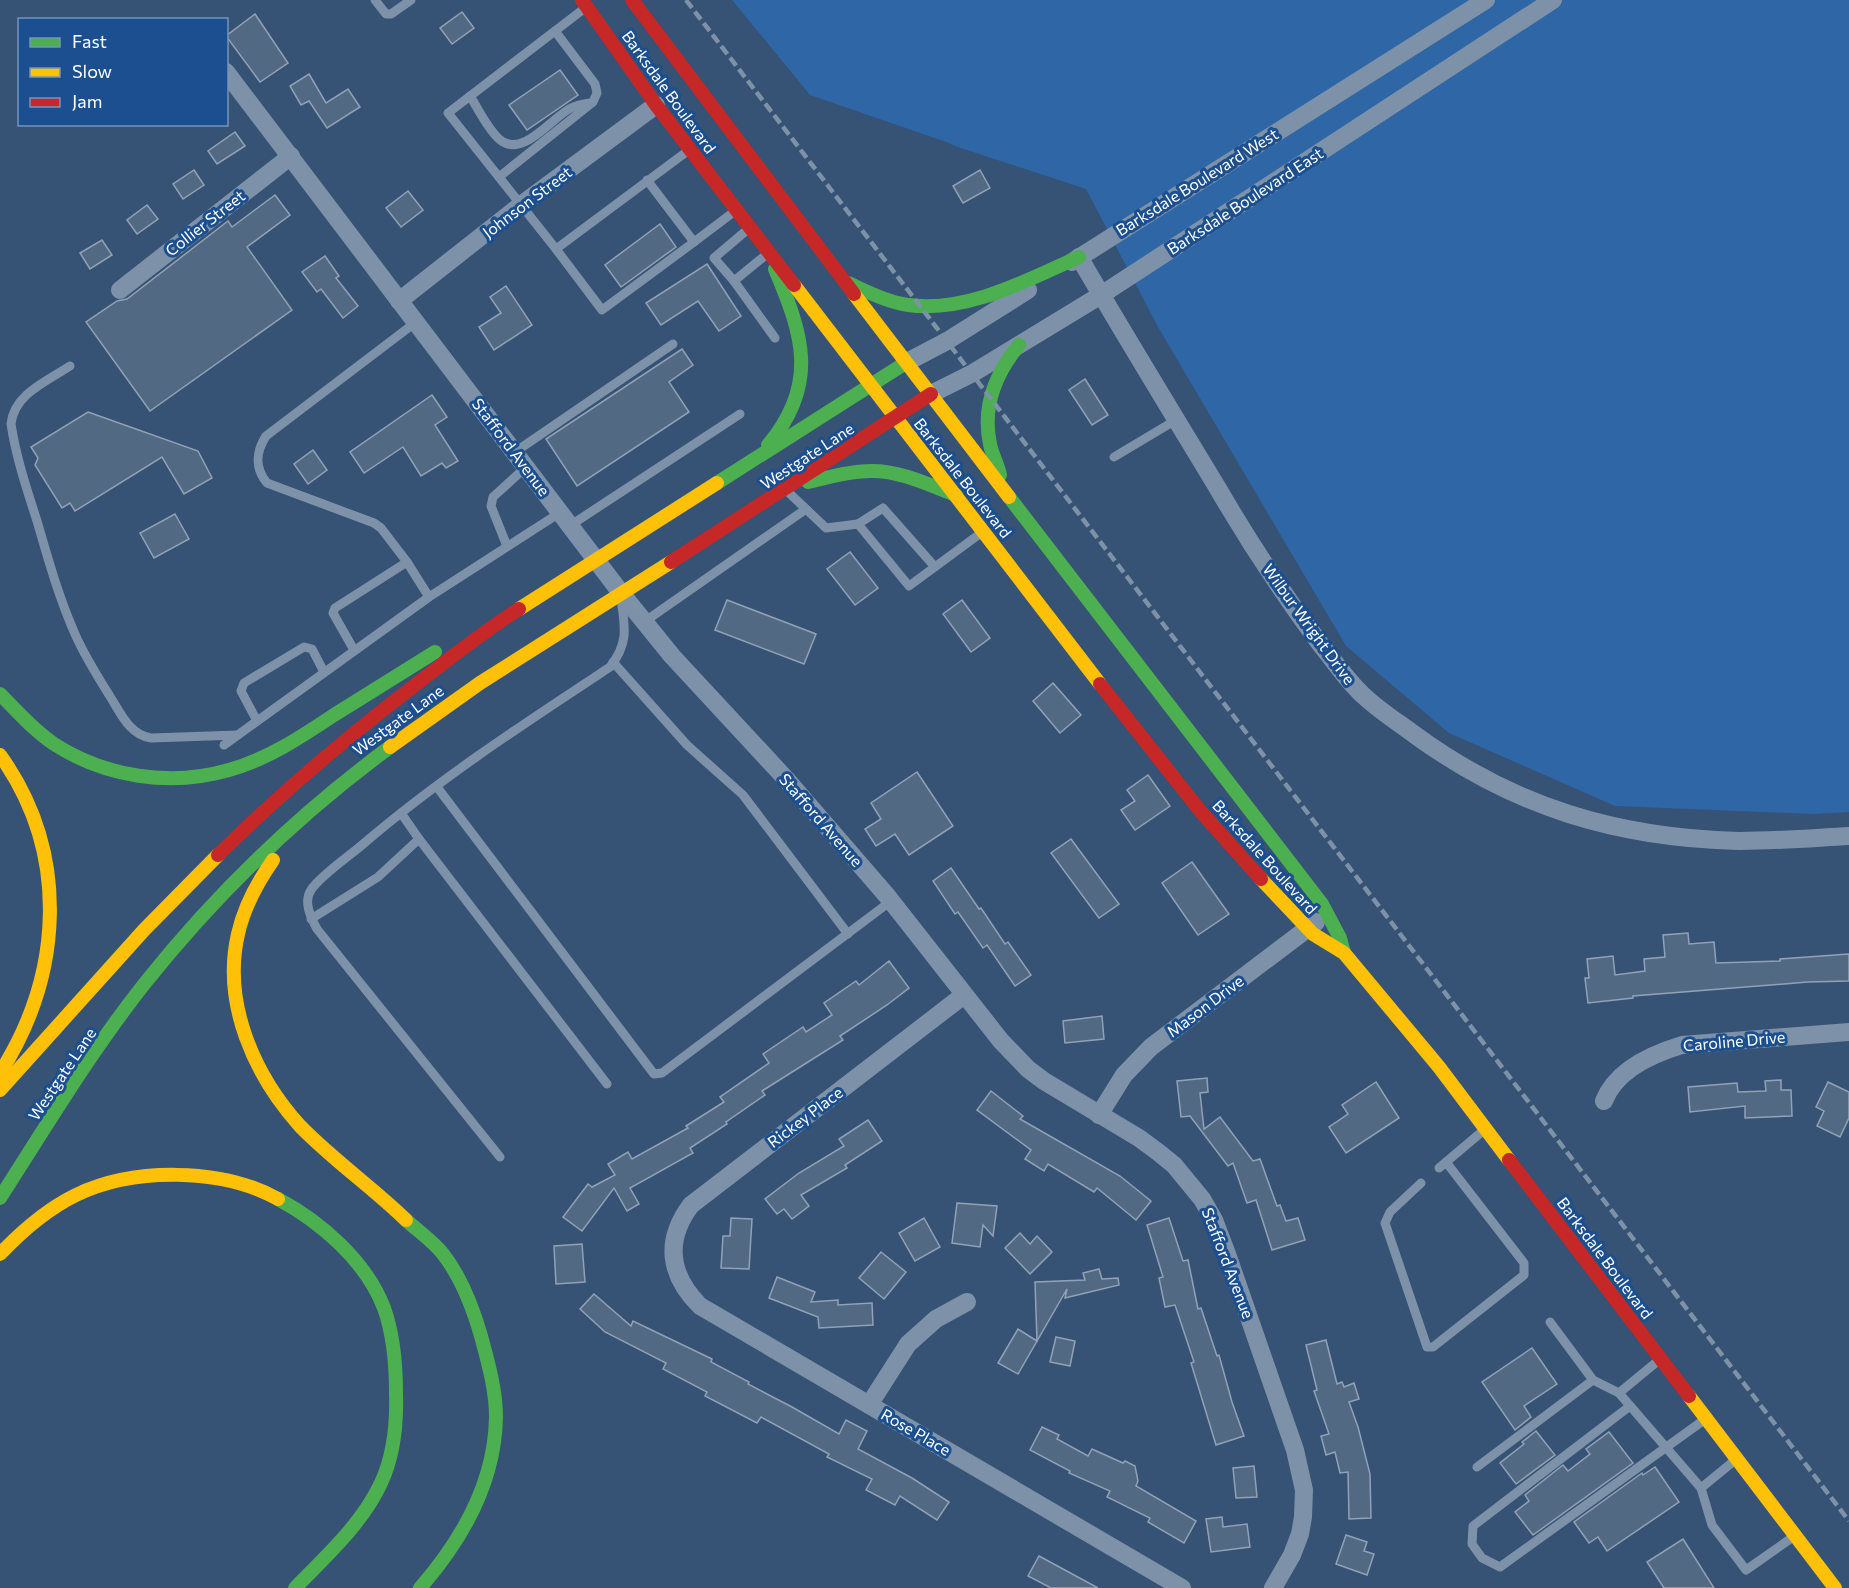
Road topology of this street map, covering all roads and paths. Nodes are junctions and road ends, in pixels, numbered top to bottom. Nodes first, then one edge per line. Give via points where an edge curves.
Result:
1 (375, 0) edge
2 (411, 0) edge
3 (632, 0) edge
4 (1486, 0) edge
5 (1553, 0) edge
6 (585, 3) edge
7 (555, 31) junction
8 (228, 75) edge
9 (470, 96) junction
10 (593, 102) junction
11 (660, 102) junction
12 (690, 149) junction
13 (291, 156) junction
14 (499, 177) junction
15 (647, 180) junction
16 (521, 206) junction
17 (736, 211) junction
18 (749, 228) junction
19 (694, 242) junction
20 (556, 249) junction
21 (768, 252) junction
22 (1080, 257) junction
23 (734, 281) junction
24 (844, 281) junction
25 (120, 290) dead end
26 (1101, 295) junction
27 (399, 301) junction
28 (416, 322) junction
29 (775, 338) dead end
30 (673, 344) dead end
31 (1019, 345) junction
32 (907, 362) junction
33 (70, 366) dead end
34 (871, 385) junction
35 (931, 394) junction
36 (740, 414) dead end
37 (896, 418) junction
38 (1176, 420) junction
39 (515, 452) junction
40 (1114, 457) dead end
41 (755, 460) junction
42 (526, 467) junction
43 (789, 488) junction
44 (1005, 491) junction
45 (956, 495) junction
46 (806, 509) junction
47 (566, 519) junction
48 (858, 524) junction
49 (983, 531) junction
50 (507, 546) junction
51 (595, 560) junction
52 (407, 562) junction
53 (935, 567) junction
54 (621, 593) junction
55 (429, 597) junction
56 (502, 620) junction
57 (644, 622) junction
58 (354, 650) junction
59 (613, 662) junction
60 (324, 672) junction
61 (0, 694) edge
62 (258, 721) junction
63 (238, 735) junction
64 (224, 745) dead end
65 (0, 755) edge
66 (437, 787) junction
67 (401, 813) junction
68 (306, 814) junction
69 (1849, 836) edge
70 (419, 839) junction
71 (891, 901) junction
72 (1327, 913) junction
73 (311, 919) junction
74 (1308, 929) junction
75 (848, 934) junction
76 (1344, 953) junction
77 (964, 995) junction
78 (1849, 1032) edge
79 (0, 1073) edge
80 (607, 1084) dead end
81 (0, 1090) edge
82 (1604, 1101) dead end
83 (1099, 1115) junction
84 (1486, 1129) junction
85 (500, 1157) dead end
86 (1421, 1183) dead end
87 (0, 1198) edge
88 (1, 1252) edge
89 (674, 1256) joint
90 (967, 1302) dead end
91 (1550, 1322) dead end
92 (1661, 1359) junction
93 (1593, 1380) junction
94 (1619, 1393) junction
95 (869, 1405) junction
96 (1630, 1406) junction
97 (1706, 1419) junction
98 (1665, 1448) junction
99 (1736, 1460) junction
100 (1477, 1467) dead end
101 (1701, 1488) junction
102 (1795, 1536) junction
103 (296, 1588) edge
104 (420, 1588) edge
105 (1182, 1588) edge
106 (1273, 1588) edge
107 (1834, 1588) edge

1 - 2 lane via 386,14
3 - 24 main road, Barksdale Boulevard via 687,82
4 - 22 street, Barksdale Boulevard West
5 - 26 street, Barksdale Boulevard East
6 - 7 lane
6 - 11 main road, Barksdale Boulevard
7 - 9 lane
7 - 10 lane via 595,84
8 - 13 street, Stafford Avenue
9 - 10 lane via 499,139 516,145 526,142 572,108
9 - 14 lane via 448,113
10 - 14 lane
11 - 12 main road, Barksdale Boulevard
11 - 16 street, Johnson Street
12 - 15 lane
12 - 17 main road, Barksdale Boulevard
13 - 25 street, Collier Street
13 - 27 street, Stafford Avenue
14 - 16 lane
15 - 19 lane
15 - 20 lane
16 - 20 lane
16 - 27 street, Johnson Street
17 - 18 main road, Barksdale Boulevard
17 - 19 lane
18 - 21 main road, Barksdale Boulevard
18 - 23 lane via 714,258
19 - 20 lane via 602,310
21 - 23 lane
21 - 34 main road, Barksdale Boulevard
21 - 41 main road via 795,318 802,365 795,399 785,422
22 - 24 main road via 953,305 921,307 894,303
22 - 26 street, Wilbur Wright Drive
22 - 32 street, Barksdale Boulevard West
23 - 29 lane
24 - 32 main road, Barksdale Boulevard
26 - 31 street, Barksdale Boulevard East
26 - 38 street, Wilbur Wright Drive
27 - 28 street, Stafford Avenue
28 - 39 street, Stafford Avenue
28 - 52 lane via 266,436 257,460 267,483 374,523
30 - 39 lane
31 - 35 street, Barksdale Boulevard East
31 - 44 main road via 999,370 987,417 990,445
32 - 34 main road, Westgate Lane
32 - 35 main road, Barksdale Boulevard
33 - 63 lane via 23,398 12,414 11,424 27,492 74,633 134,732 151,738
34 - 37 main road, Barksdale Boulevard
34 - 41 main road, Westgate Lane
35 - 37 main road, Westgate Lane
35 - 44 main road, Barksdale Boulevard
36 - 47 lane
37 - 43 main road, Westgate Lane
37 - 45 main road, Barksdale Boulevard
38 - 40 lane
38 - 69 street, Wilbur Wright Drive via 1284,595 1346,677 1365,698 1439,753 1553,810 1637,832 1740,841
39 - 42 street, Stafford Avenue
41 - 51 main road, Westgate Lane
42 - 47 street, Stafford Avenue
42 - 50 lane via 491,501
43 - 45 main road via 854,472 879,471
43 - 46 lane
43 - 54 main road, Westgate Lane
44 - 72 main road, Barksdale Boulevard via 1142,679
45 - 49 main road, Barksdale Boulevard
46 - 48 lane via 826,528
46 - 57 lane
47 - 50 lane
47 - 51 street, Stafford Avenue
48 - 53 lane via 883,508
48 - 53 lane via 909,586
49 - 53 lane
49 - 74 main road, Barksdale Boulevard via 1118,699 1201,812
50 - 55 lane
51 - 54 street, Stafford Avenue
51 - 56 main road, Westgate Lane
52 - 55 lane
52 - 58 lane via 333,611
54 - 57 street, Stafford Avenue
54 - 59 lane via 625,631 622,649
54 - 68 main road, Westgate Lane via 403,735
55 - 58 lane
56 - 61 main road via 439,650 255,761 205,776 136,777 97,766 53,743
56 - 81 main road, Westgate Lane via 362,726 235,838 139,936
57 - 71 street, Stafford Avenue
58 - 60 lane
59 - 66 lane
59 - 75 lane via 687,746 743,795
60 - 62 lane
60 - 62 lane via 312,649 304,647 244,684 241,691
62 - 63 lane
63 - 64 lane
65 - 79 main road via 25,798 39,836 51,904 44,976 30,1017
66 - 67 lane
66 - 75 lane via 654,1074 662,1073
67 - 70 lane
67 - 73 lane via 311,890 307,902
68 - 87 main road, Westgate Lane via 231,886 167,956 98,1049
68 - 104 main road via 257,882 242,916 234,960 237,1000 247,1038 261,1074 314,1139 443,1254 476,1316 492,1384 496,1416 484,1486 459,1539
70 - 73 lane via 378,876
70 - 80 lane
71 - 75 lane
71 - 77 street, Stafford Avenue
72 - 74 street, Mason Drive
72 - 76 main road, Barksdale Boulevard
73 - 85 lane
74 - 76 main road, Barksdale Boulevard
74 - 83 street, Mason Drive via 1151,1047 1124,1076
76 - 84 main road, Barksdale Boulevard
77 - 83 street, Stafford Avenue via 1028,1069
77 - 89 street, Rickey Place via 691,1205 677,1230
78 - 82 street, Caroline Drive via 1682,1045 1664,1050 1620,1077
83 - 106 street, Stafford Avenue via 1158,1152 1190,1182 1214,1220 1227,1254 1295,1450 1304,1490 1300,1534
84 - 86 lane via 1443,1165 1524,1263 1524,1275 1433,1347 1426,1347 1385,1223 1390,1212
84 - 92 main road, Barksdale Boulevard
88 - 103 main road via 30,1225 87,1190 168,1174 204,1175 264,1192 295,1206 349,1254 371,1282 387,1317 396,1360 393,1444 381,1482 362,1515
89 - 95 street, Rose Place via 682,1286 700,1305
90 - 95 street via 936,1319 908,1344
91 - 93 lane
92 - 94 lane
92 - 97 main road, Barksdale Boulevard
93 - 94 lane
93 - 100 lane
94 - 96 lane
95 - 105 street, Rose Place
96 - 98 lane
96 - 98 lane via 1473,1526 1472,1544 1482,1558 1500,1567
97 - 98 lane
97 - 99 main road, Barksdale Boulevard
98 - 101 lane
99 - 101 lane
99 - 102 main road, Barksdale Boulevard
101 - 102 lane via 1712,1525 1746,1570
102 - 107 main road, Barksdale Boulevard

